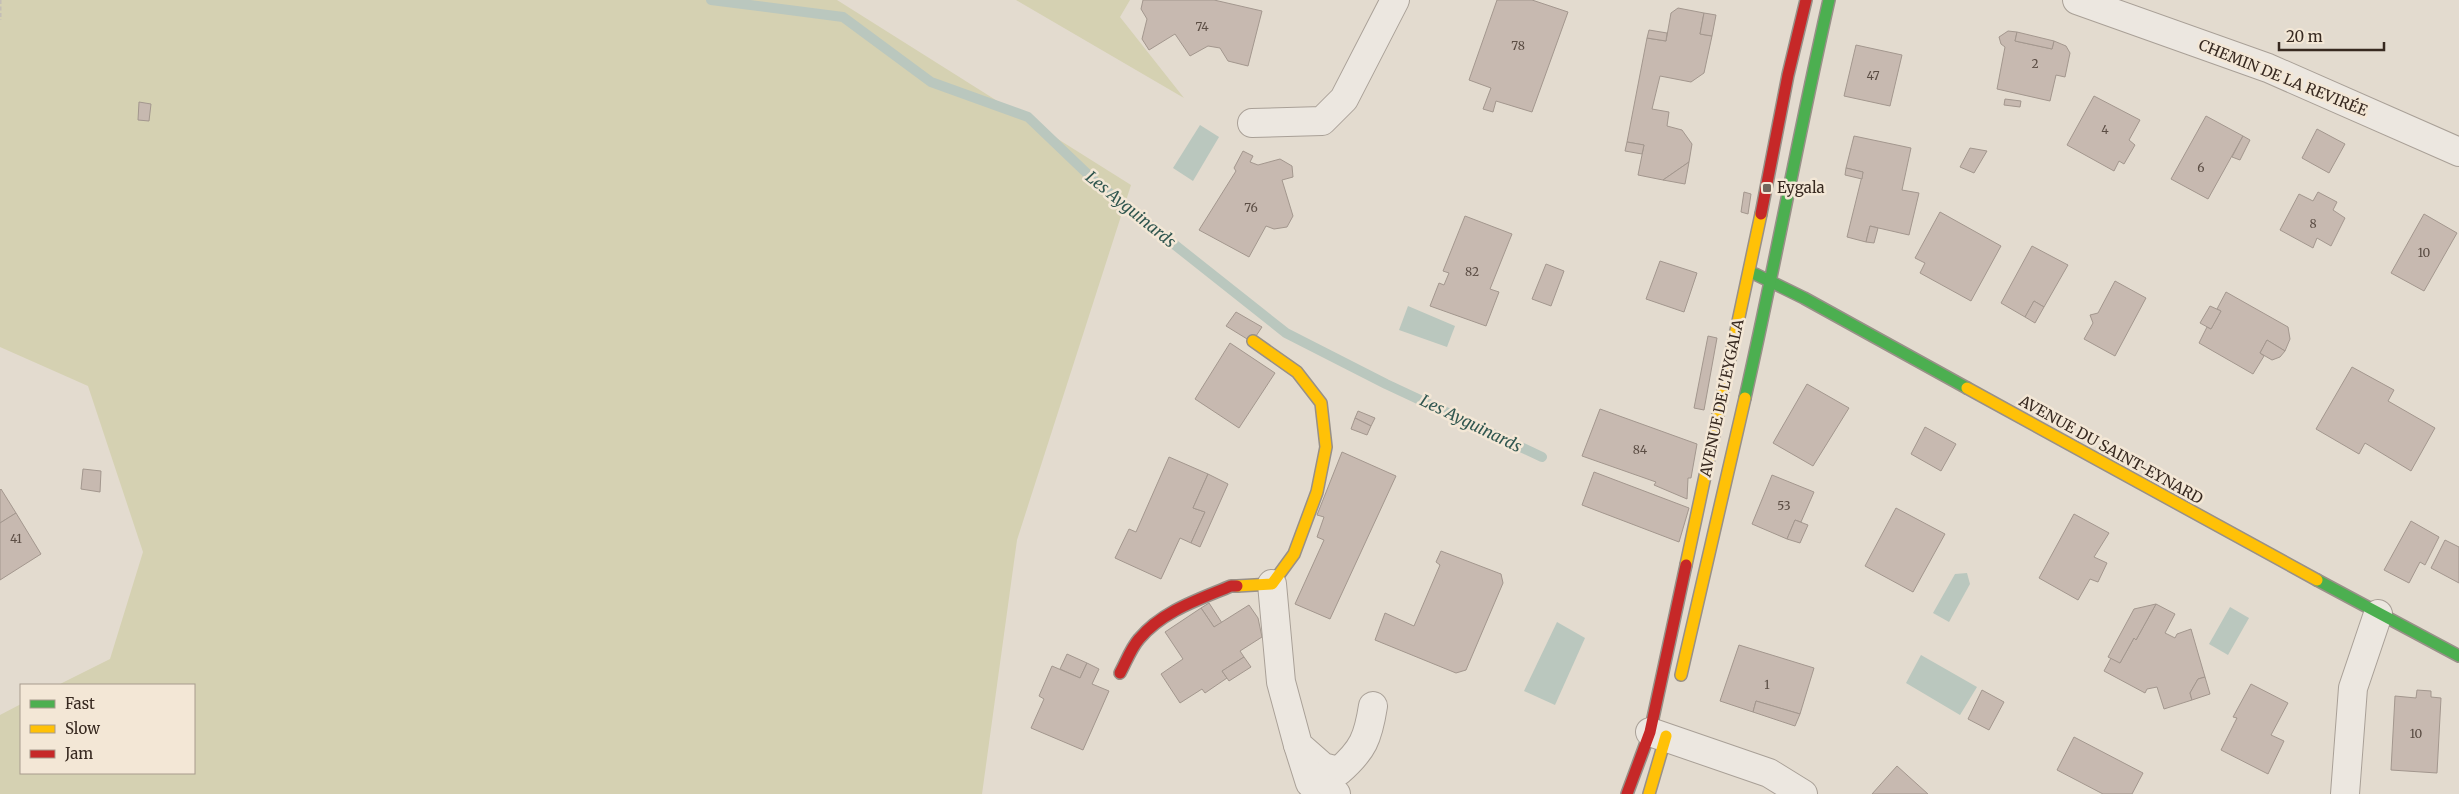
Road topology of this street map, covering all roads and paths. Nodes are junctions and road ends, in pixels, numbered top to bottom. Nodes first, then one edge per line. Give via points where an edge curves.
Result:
1 (0, 0) edge
2 (1395, 0) edge
3 (1806, 0) edge
4 (1829, 0) edge
5 (2077, 0) edge
6 (0, 20) edge
7 (1252, 123) dead end
8 (2459, 152) edge
9 (1748, 272) junction
10 (1772, 281) junction
11 (1253, 341) dead end
12 (1272, 584) junction
13 (2378, 614) junction
14 (2459, 656) edge
15 (1120, 673) dead end
16 (1679, 682) dead end
17 (1373, 706) dead end
18 (1661, 732) junction
19 (1298, 745) junction
20 (1336, 794) edge
21 (1627, 794) edge
22 (1649, 794) edge
23 (1803, 794) edge
24 (2346, 794) edge

1 - 6 path
2 - 7 street via 1344,99 1322,121
3 - 9 street, AVENUE DE L'EYGALA
4 - 10 street, AVENUE DE L'EYGALA
5 - 8 street, CHEMIN DE LA REVIRÉE via 2268,68
9 - 10 street, AVENUE DU SAINT-EYNARD
9 - 18 street, AVENUE DE L'EYGALA
10 - 13 street, AVENUE DU SAINT-EYNARD
10 - 16 street, AVENUE DE L'EYGALA
11 - 12 street via 1297,372 1321,403 1326,447 1317,492 1294,554
12 - 15 street via 1231,586 1159,620 1139,639
12 - 19 street via 1281,682
13 - 14 street, AVENUE DU SAINT-EYNARD
13 - 24 street via 2353,688
17 - 19 street via 1370,730 1357,755 1339,771 1323,767
18 - 21 street, AVENUE DE L'EYGALA
18 - 22 street, AVENUE DE L'EYGALA
18 - 23 street via 1768,773
19 - 20 street via 1310,783

